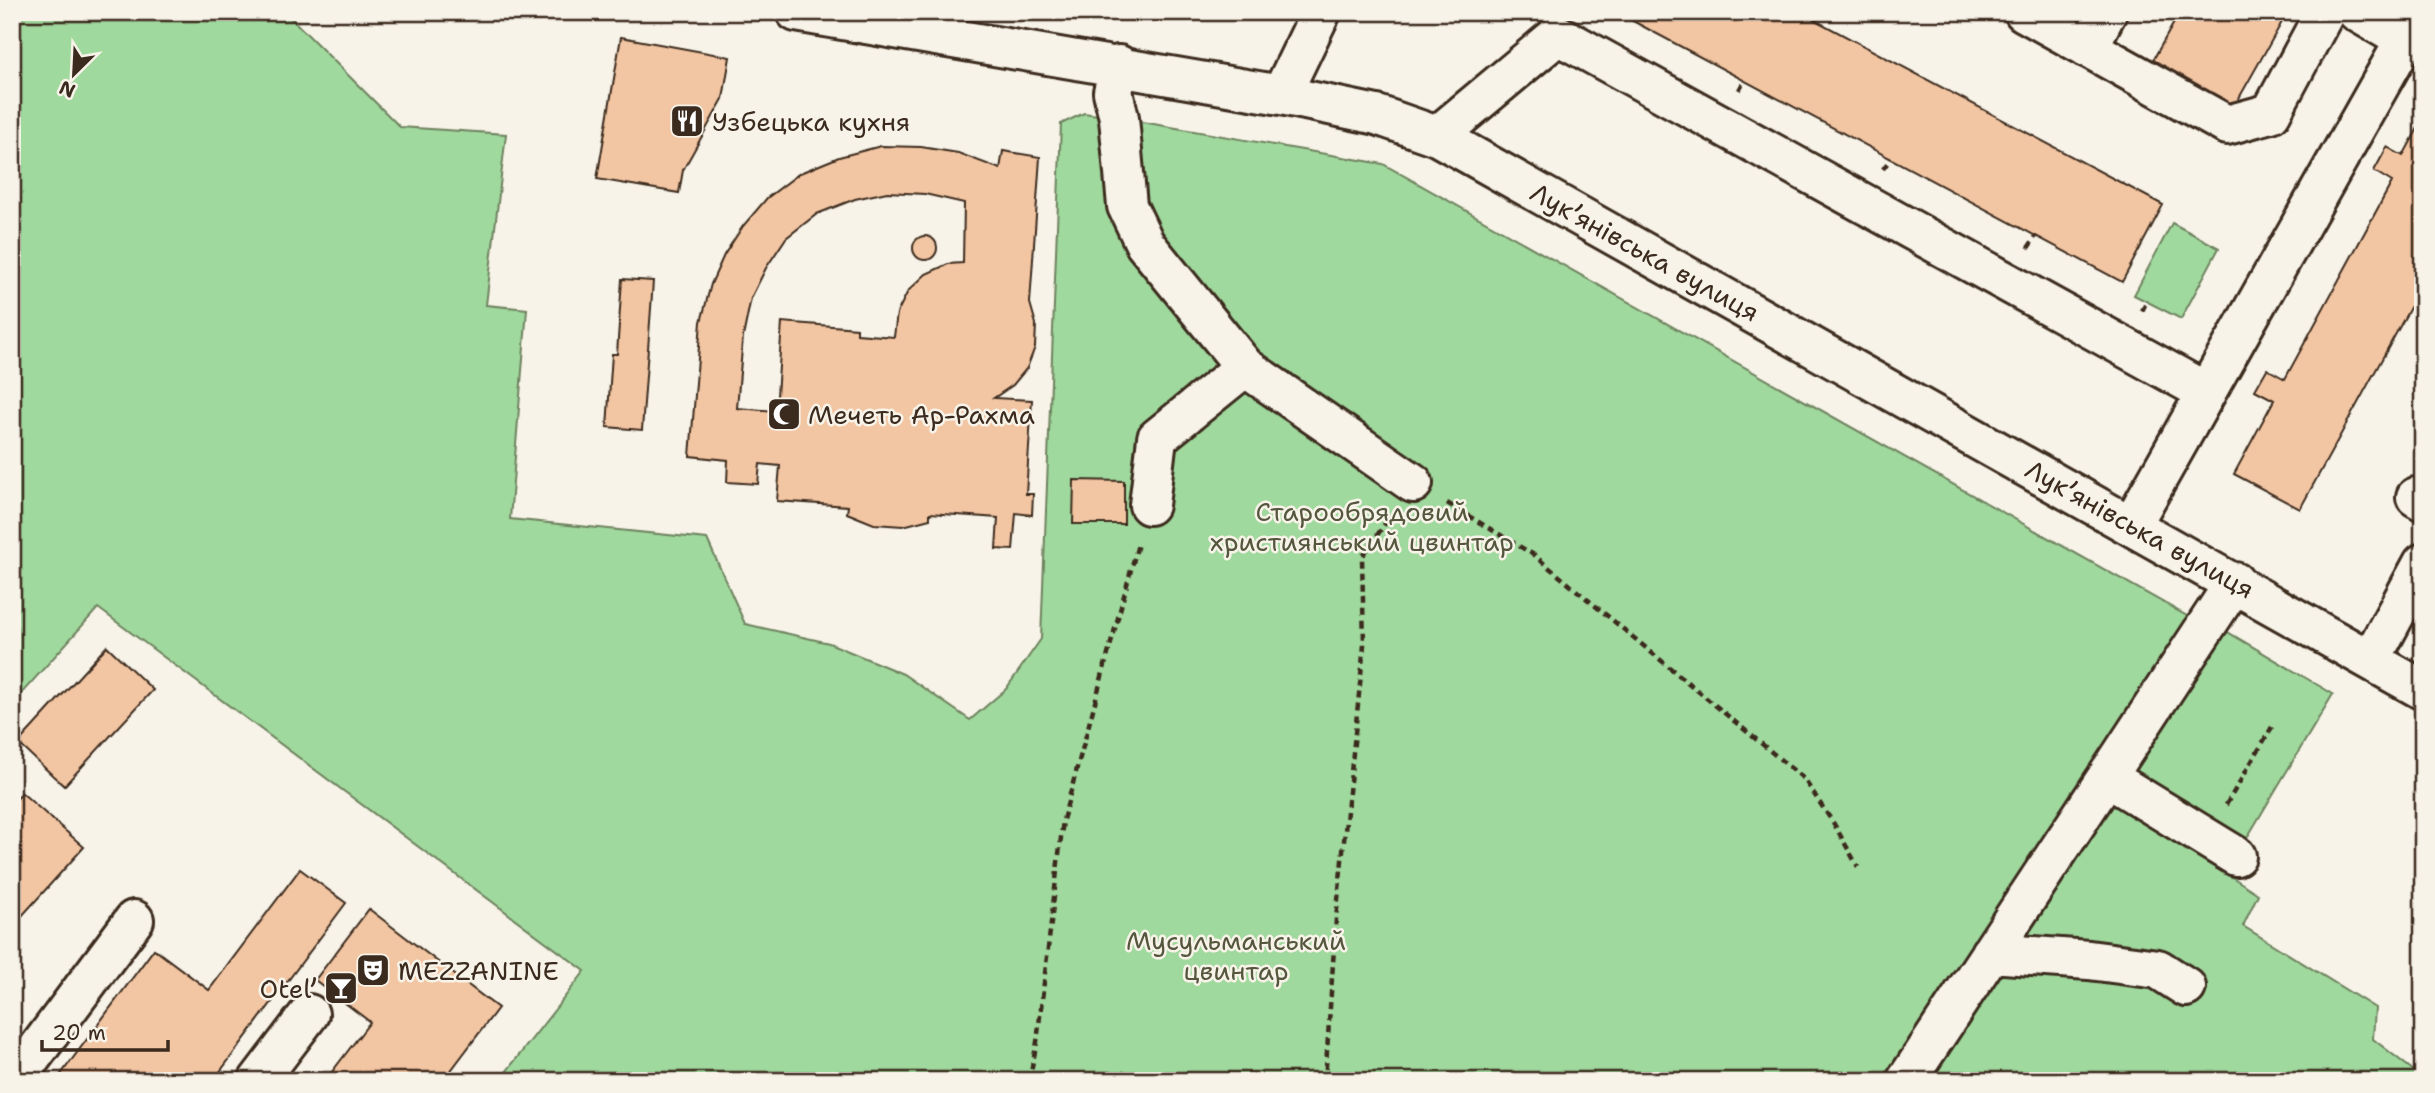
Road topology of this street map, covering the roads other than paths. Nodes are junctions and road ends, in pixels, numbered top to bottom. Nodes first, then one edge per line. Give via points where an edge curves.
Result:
1 (796, 12) edge
2 (1321, 12) edge
3 (2024, 12) edge
4 (2108, 12) edge
5 (2325, 12) edge
6 (2357, 12) edge
7 (2413, 26) edge
8 (2088, 48) junction
9 (1119, 65) junction
10 (1281, 95) junction
11 (1437, 136) junction
12 (1245, 367) junction
13 (2207, 392) junction
14 (1413, 483) road end
15 (1149, 505) road end
16 (2132, 524) junction
17 (2423, 563) edge
18 (2235, 582) junction
19 (2371, 659) junction
20 (2423, 690) edge
21 (2107, 777) junction
22 (2221, 848) road end
23 (134, 920) dead end
24 (1990, 953) junction
25 (2186, 987) dead end
26 (309, 1014) dead end
27 (14, 1081) edge
28 (258, 1081) edge
29 (1906, 1081) edge

1 - 9 street, Лукʼянівська вулиця
2 - 10 street
3 - 8 street
4 - 8 street
5 - 8 street via 2271,113 2227,125
6 - 7 street
7 - 13 street
9 - 10 street, Лукʼянівська вулиця
9 - 12 street via 1113,93 1127,206 1145,244
10 - 11 street, Лукʼянівська вулиця via 1377,115
11 - 13 street via 1558,35 1579,35 2014,274
11 - 16 street, Лукʼянівська вулиця
12 - 14 street
12 - 15 street via 1157,438
13 - 16 street
16 - 18 street, Лукʼянівська вулиця
17 - 19 street
18 - 19 street, Лукʼянівська вулиця
18 - 21 street
19 - 20 street, Лукʼянівська вулиця
21 - 22 street
21 - 24 street
23 - 27 street
24 - 25 street via 2158,969
24 - 29 street
26 - 28 street

